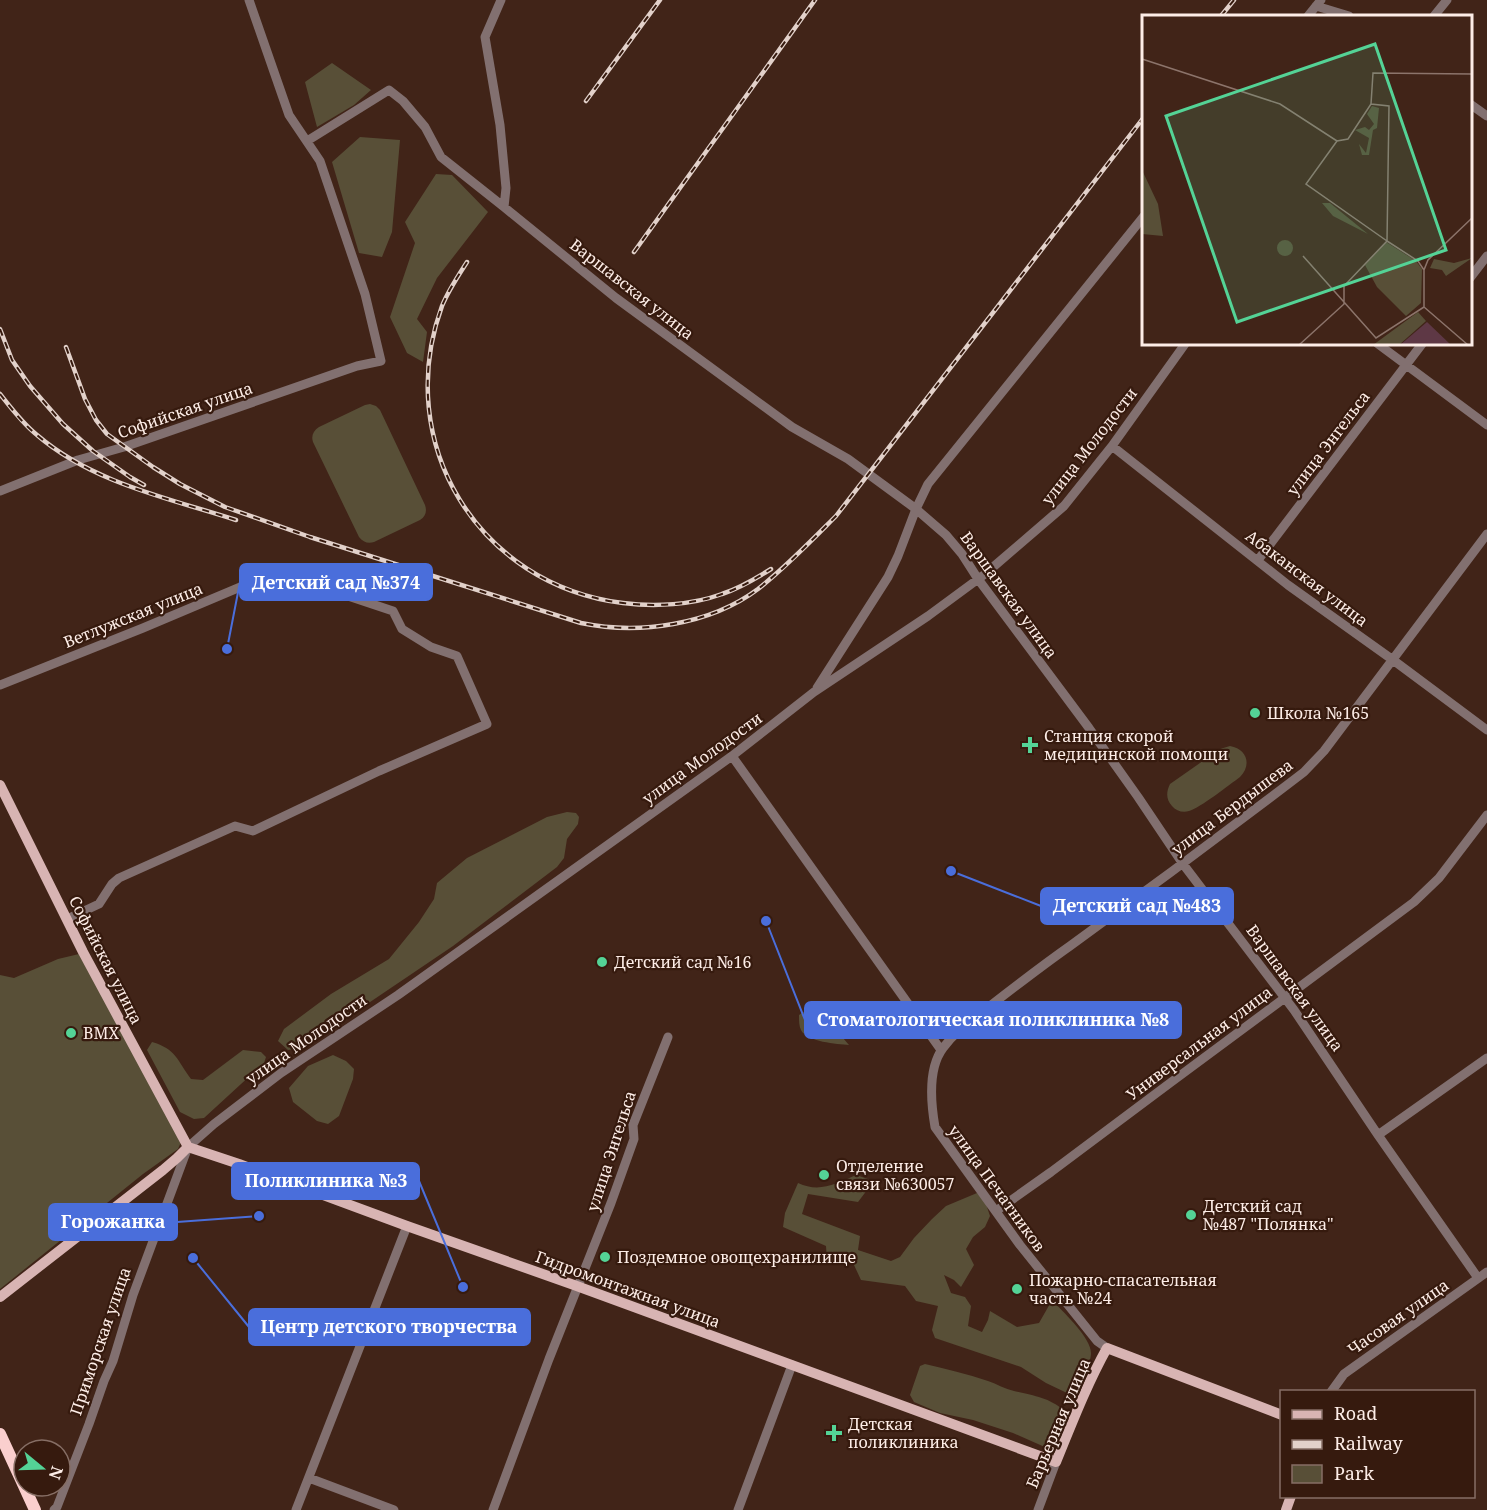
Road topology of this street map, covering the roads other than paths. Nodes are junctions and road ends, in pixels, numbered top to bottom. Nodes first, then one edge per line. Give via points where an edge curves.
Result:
1 (249, 0) edge
2 (501, 0) edge
3 (1447, 0) edge
4 (1319, 3) edge
5 (1309, 15) edge
6 (1347, 15) edge
7 (1435, 15) edge
8 (1472, 105) edge
9 (1487, 116) edge
10 (307, 141) junction
11 (504, 207) junction
12 (1142, 217) edge
13 (1487, 256) edge
14 (1472, 275) edge
15 (1184, 345) edge
16 (1379, 345) edge
17 (1421, 345) edge
18 (1407, 365) junction
19 (1487, 425) edge
20 (1112, 446) junction
21 (0, 491) edge
22 (916, 509) junction
23 (1487, 534) edge
24 (1258, 560) junction
25 (978, 579) junction
26 (1393, 660) junction
27 (0, 685) edge
28 (814, 692) junction
29 (1487, 730) edge
30 (732, 756) junction
31 (0, 785) edge
32 (1487, 815) edge
33 (1183, 864) junction
34 (67, 919) junction
35 (1285, 998) junction
36 (668, 1036) dead end
37 (941, 1050) junction
38 (1487, 1058) edge
39 (1378, 1135) junction
40 (188, 1147) junction
41 (996, 1211) junction
42 (407, 1226) junction
43 (1487, 1272) edge
44 (1478, 1278) junction
45 (578, 1286) junction
46 (0, 1297) edge
47 (1107, 1348) junction
48 (792, 1365) junction
49 (1332, 1390) edge
50 (1280, 1415) edge
51 (0, 1434) edge
52 (12, 1460) edge
53 (1056, 1462) junction
54 (309, 1478) junction
55 (54, 1510) edge
56 (296, 1510) edge
57 (394, 1510) edge
58 (493, 1510) edge
59 (738, 1510) edge
60 (1038, 1510) edge

1 - 10 street via 289,115
2 - 11 street via 485,37 500,125
3 - 7 street
4 - 5 street
4 - 6 street
8 - 9 street
10 - 11 street, Варшавская улица via 389,90 425,127 441,157
10 - 21 street, Софийская улица via 320,161 365,294 381,361 78,460
11 - 22 street, Варшавская улица via 616,298 722,376
12 - 22 street via 928,484
13 - 14 street
15 - 20 street, улица Молодости
16 - 18 street
17 - 18 street, улица Энгельса
18 - 19 street
18 - 24 street, улица Энгельса
20 - 24 street, Абаканская улица
20 - 25 street, улица Молодости via 1064,506
22 - 25 street, Варшавская улица via 946,535
22 - 28 street via 888,577
23 - 26 street, улица Бердышева
24 - 26 street, Абаканская улица
25 - 28 street, улица Молодости
25 - 33 street, Варшавская улица via 1095,736
26 - 29 street, Абаканская улица
26 - 33 street, улица Бердышева via 1304,772
27 - 34 street, Ветлужская улица via 276,572 393,611 402,629 431,647 457,656 487,724 253,831 235,826 118,878 99,904
28 - 30 street, улица Молодости
30 - 37 street
30 - 40 street, улица Молодости via 398,995 281,1073
31 - 34 main road, Софийская улица
32 - 35 street, Универсальная улица via 1425,893
33 - 35 street, Варшавская улица
33 - 37 street, улица Бердышева via 1030,975 955,1033
34 - 40 main road, Софийская улица
35 - 39 street, Варшавская улица
35 - 41 street, Универсальная улица
36 - 45 street, улица Энгельса via 633,1125 634,1139 628,1157
37 - 41 street, улица Печатников via 932,1090 934,1127
38 - 39 street
39 - 44 street, Варшавская улица
40 - 42 main road, Гидромонтажная улица
40 - 46 main road
40 - 55 street, Приморская улица via 113,1361
41 - 47 street, улица Печатников via 1097,1341
42 - 45 main road, Гидромонтажная улица
42 - 54 street
43 - 44 street, Часовая улица
44 - 49 street, Часовая улица via 1344,1374
45 - 48 main road, Гидромонтажная улица
45 - 58 street, улица Энгельса
47 - 50 main road, улица Печатников
47 - 53 main road, Барьерная улица
48 - 53 main road, Гидромонтажная улица
48 - 59 street
51 - 52 highway
53 - 60 street, Барьерная улица
54 - 56 street
54 - 57 street

